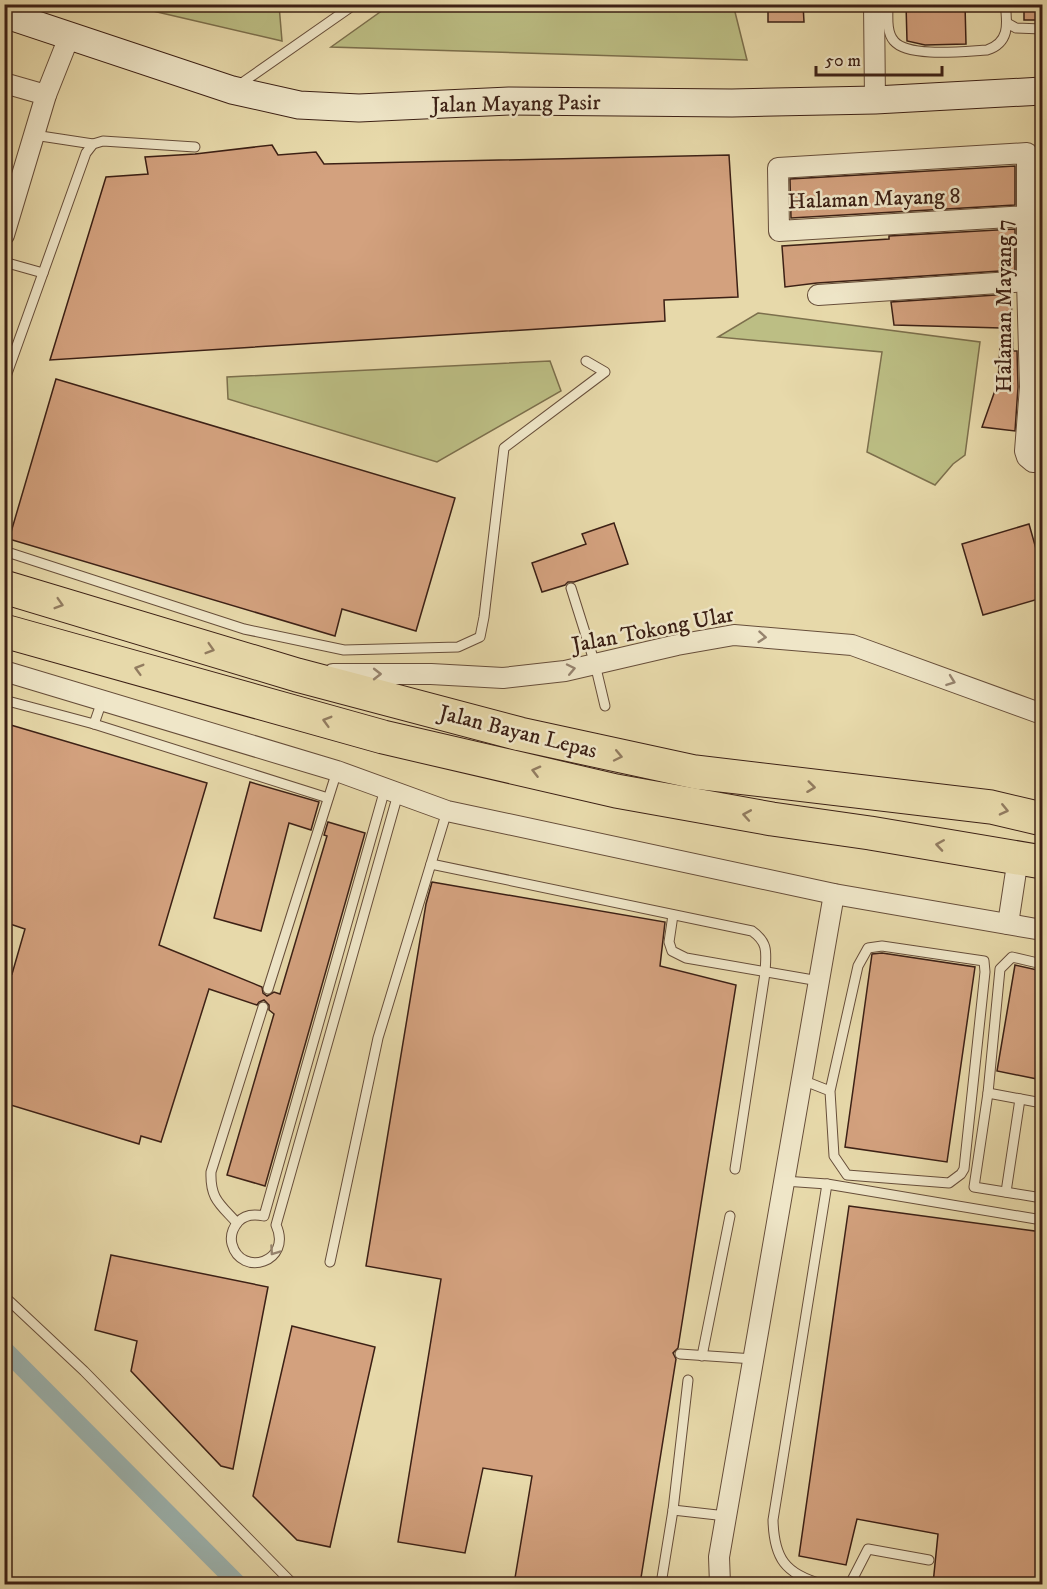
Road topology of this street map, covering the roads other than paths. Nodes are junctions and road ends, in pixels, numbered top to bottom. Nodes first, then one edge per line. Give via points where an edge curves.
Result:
1 (355, 4) edge
2 (874, 4) edge
3 (888, 4) edge
4 (1005, 4) edge
5 (4, 14) edge
6 (1007, 23) junction
7 (1042, 29) edge
8 (69, 37) junction
9 (4, 83) edge
10 (232, 90) junction
11 (1042, 92) edge
12 (46, 95) junction
13 (875, 100) junction
14 (34, 135) junction
15 (93, 144) junction
16 (195, 147) dead end
17 (1027, 153) joint
18 (1027, 216) junction
19 (4, 235) edge
20 (4, 262) edge
21 (43, 273) junction
22 (1027, 281) junction
23 (818, 295) dead end
24 (586, 361) dead end
25 (4, 382) edge
26 (1036, 387) edge
27 (1035, 460) edge
28 (4, 551) edge
29 (4, 587) edge
30 (572, 588) dead end
31 (4, 631) edge
32 (595, 664) junction
33 (4, 671) edge
34 (297, 675) junction
35 (4, 700) edge
36 (102, 701) junction
37 (605, 706) dead end
38 (1042, 714) edge
39 (94, 724) junction
40 (337, 771) junction
41 (391, 792) junction
42 (328, 798) junction
43 (447, 811) junction
44 (1042, 819) edge
45 (1030, 860) edge
46 (431, 864) junction
47 (834, 894) junction
48 (673, 915) junction
49 (1008, 924) junction
50 (1042, 930) edge
51 (1042, 964) edge
52 (765, 973) junction
53 (819, 981) junction
54 (268, 989) dead end
55 (263, 1006) dead end
56 (802, 1080) junction
57 (830, 1091) junction
58 (988, 1093) junction
59 (1020, 1099) junction
60 (1042, 1103) edge
61 (735, 1169) dead end
62 (784, 1181) junction
63 (827, 1184) junction
64 (1006, 1192) junction
65 (1042, 1198) edge
66 (730, 1216) dead end
67 (1042, 1220) edge
68 (237, 1223) junction
69 (330, 1262) dead end
70 (4, 1296) edge
71 (680, 1354) dead end
72 (702, 1356) junction
73 (754, 1359) junction
74 (688, 1380) dead end
75 (673, 1510) junction
76 (726, 1516) junction
77 (929, 1560) dead end
78 (292, 1584) edge
79 (661, 1584) edge
80 (720, 1584) edge
81 (822, 1584) edge
82 (850, 1584) edge

1 - 10 lane
2 - 13 street
3 - 6 lane via 888,28 895,43 903,48 987,50 1002,42
4 - 6 lane
5 - 8 street, Jalan Mayang Pasir
6 - 7 lane via 1016,28
8 - 10 street, Jalan Mayang Pasir
8 - 12 street
9 - 12 street
10 - 13 street, Jalan Mayang Pasir via 299,105 359,108 509,101
11 - 13 street, Jalan Mayang Pasir
12 - 14 street
14 - 15 lane
14 - 19 street
15 - 16 lane via 103,141
15 - 21 lane via 86,153
17 - 18 street, Halaman Mayang 7
17 - 18 street, Halaman Mayang 8 via 778,168 779,231
18 - 22 street, Halaman Mayang 7
20 - 21 lane
21 - 25 lane
22 - 23 street
22 - 26 street, Halaman Mayang 7
24 - 28 lane via 605,372 504,448 480,637 458,647 345,650 244,629
26 - 27 street, Halaman Mayang 7 via 1025,451
29 -> 34 highway, Jalan Bayan Lepas
30 - 32 lane
45 -> 31 highway, Jalan Bayan Lepas via 616,790 383,737
34 -> 32 street, Jalan Tokong Ular via 503,678
32 - 37 lane
32 -> 38 street, Jalan Tokong Ular via 734,635 852,645
33 - 36 street
34 -> 44 highway, Jalan Bayan Lepas via 520,734 695,772 991,807
35 - 39 lane
36 - 39 lane
36 - 40 street
39 - 42 lane
40 - 41 street
40 - 42 lane
41 - 43 street
41 - 68 lane via 264,1216 250,1215
41 -> 68 lane via 276,1225 278,1249 266,1261 250,1263 236,1254 231,1238
42 - 54 lane
43 - 46 lane
43 - 47 street
45 - 49 street
46 - 48 lane
46 - 69 lane via 378,1038
47 - 49 street
47 - 53 street
48 - 52 lane via 752,931 762,938
48 - 52 lane via 669,942 672,951 686,958
49 - 50 street
51 - 58 lane via 1012,957 1000,969
52 - 53 lane
52 - 61 lane
53 - 56 street
55 - 68 lane via 211,1172 210,1187 217,1202
56 - 57 lane
56 - 62 street
57 - 57 lane via 834,1156 847,1175 950,1183 961,1174 984,961 882,946 868,948 858,966
58 - 59 lane
58 - 64 lane via 974,1187
59 - 60 lane
59 - 64 lane
62 - 63 lane
62 - 73 street
63 - 67 lane
63 - 81 lane via 772,1520 779,1556 786,1566 803,1579
64 - 65 lane
66 - 72 lane
70 - 78 lane via 84,1371
71 - 72 lane
72 - 73 lane
73 - 76 street
74 - 75 lane
75 - 76 lane
75 - 79 lane
76 - 80 street via 719,1557
77 - 82 lane via 868,1549

